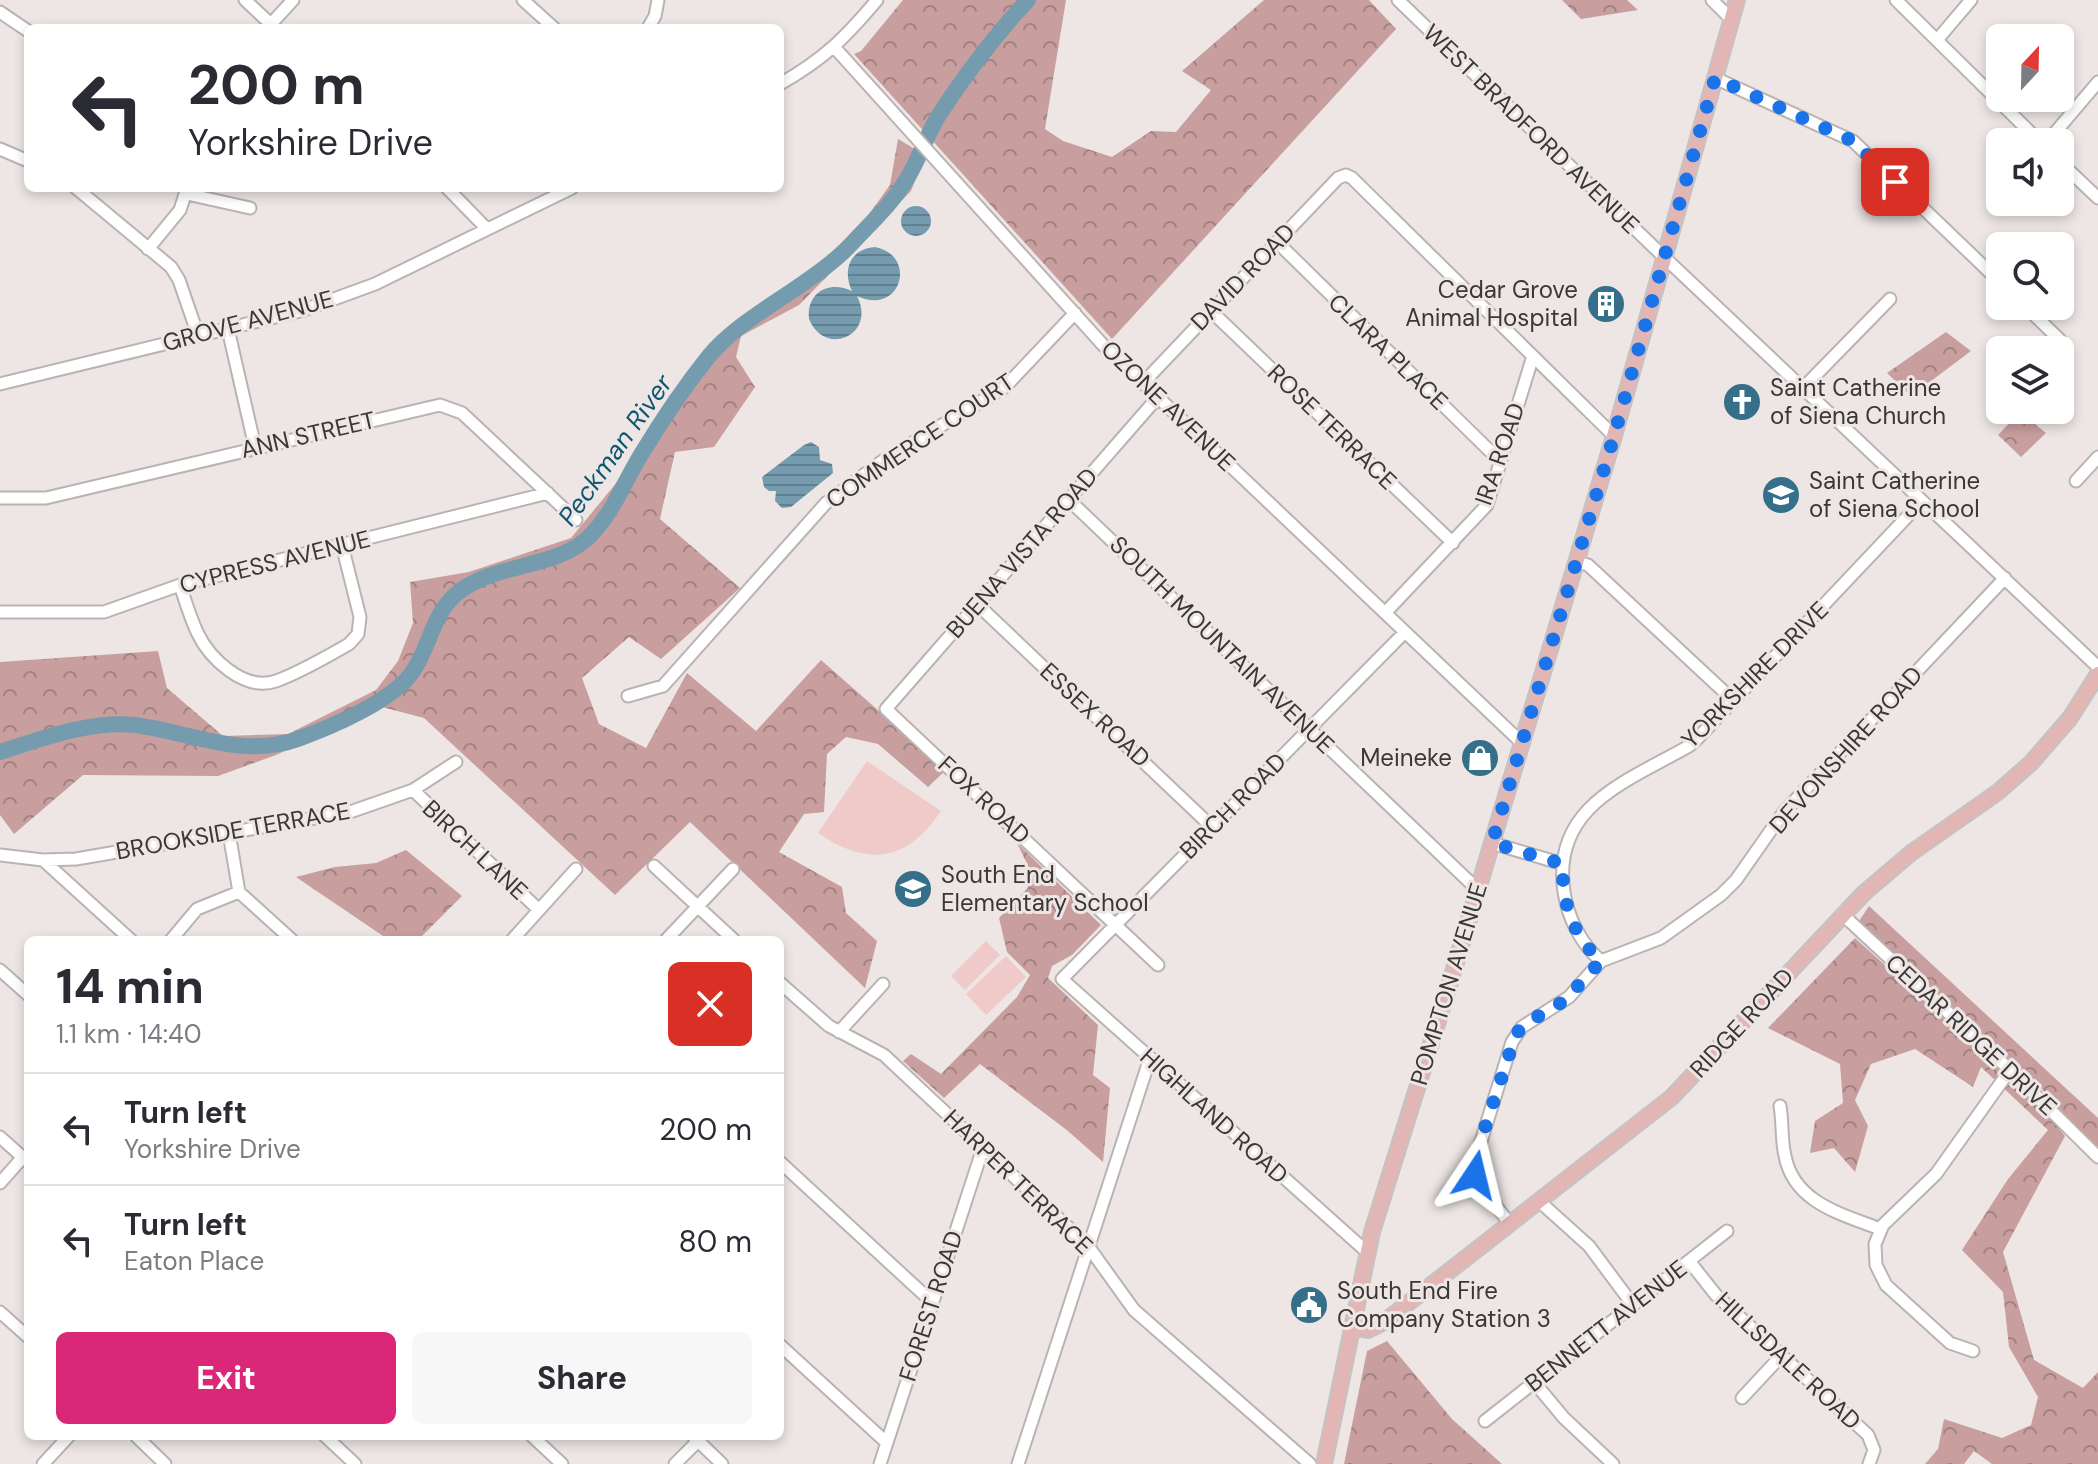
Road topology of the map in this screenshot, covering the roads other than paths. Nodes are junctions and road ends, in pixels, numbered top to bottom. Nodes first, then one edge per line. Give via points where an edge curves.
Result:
1 (245, 0) edge
2 (293, 0) edge
3 (523, 0) edge
4 (658, 0) edge
5 (877, 0) edge
6 (1398, 0) edge
7 (1712, 0) edge
8 (1737, 0) edge
9 (1896, 0) edge
10 (1971, 0) edge
11 (0, 12) edge
12 (1731, 19) junction
13 (271, 24) edge
14 (275, 24) edge
15 (550, 24) edge
16 (650, 24) edge
17 (24, 28) edge
18 (1937, 40) junction
19 (835, 48) junction
20 (1715, 78) junction
21 (784, 82) edge
22 (2098, 82) edge
23 (2026, 128) edge
24 (2059, 128) edge
25 (0, 149) edge
26 (24, 159) edge
27 (2074, 175) edge
28 (81, 192) edge
29 (187, 192) edge
30 (191, 192) edge
31 (451, 192) edge
32 (564, 192) edge
33 (2098, 198) edge
34 (250, 208) dead end
35 (487, 229) junction
36 (1277, 242) junction
37 (148, 249) junction
38 (1664, 257) junction
39 (1986, 269) edge
40 (1890, 299) dead end
41 (1211, 311) junction
42 (1075, 313) junction
43 (2039, 320) edge
44 (228, 329) junction
45 (198, 335) junction
46 (2056, 336) edge
47 (1533, 356) junction
48 (1143, 383) junction
49 (0, 384) edge
50 (1803, 388) junction
51 (1158, 397) junction
52 (1614, 436) junction
53 (255, 447) junction
54 (2098, 457) edge
55 (1500, 461) junction
56 (2076, 481) dead end
57 (548, 493) junction
58 (0, 498) edge
59 (1069, 500) junction
60 (1922, 501) junction
61 (576, 520) dead end
62 (1453, 543) junction
63 (342, 545) junction
64 (1577, 562) junction
65 (2005, 578) junction
66 (180, 585) junction
67 (977, 604) junction
68 (0, 612) edge
69 (1385, 613) junction
70 (1405, 632) junction
71 (2098, 667) edge
72 (2098, 674) edge
73 (628, 696) dead end
74 (1734, 701) junction
75 (886, 709) joint
76 (1309, 729) junction
77 (1522, 743) junction
78 (456, 762) dead end
79 (413, 790) junction
80 (1212, 827) junction
81 (229, 833) junction
82 (1492, 843) junction
83 (0, 855) edge
84 (43, 860) junction
85 (1563, 864) junction
86 (654, 866) dead end
87 (576, 869) dead end
88 (733, 869) dead end
89 (1478, 890) junction
90 (239, 892) junction
91 (697, 907) junction
92 (539, 910) junction
93 (1842, 914) junction
94 (1116, 924) junction
95 (127, 936) edge
96 (174, 936) edge
97 (288, 936) edge
98 (516, 936) edge
99 (670, 936) edge
100 (730, 936) edge
101 (1601, 961) junction
102 (1158, 965) dead end
103 (0, 970) edge
104 (1062, 979) joint
105 (883, 984) dead end
106 (784, 987) edge
107 (24, 991) edge
108 (839, 1032) junction
109 (1150, 1058) junction
110 (2010, 1070) junction
111 (1780, 1106) dead end
112 (0, 1137) edge
113 (983, 1148) junction
114 (2098, 1157) edge
115 (24, 1158) edge
116 (24, 1162) edge
117 (784, 1166) edge
118 (0, 1183) edge
119 (1539, 1201) junction
120 (1510, 1224) junction
121 (1880, 1229) junction
122 (1727, 1231) dead end
123 (1088, 1246) junction
124 (1367, 1252) junction
125 (1689, 1261) junction
126 (932, 1302) junction
127 (1633, 1305) junction
128 (0, 1312) edge
129 (1351, 1327) junction
130 (24, 1333) edge
131 (784, 1349) edge
132 (1973, 1351) dead end
133 (1781, 1356) junction
134 (1534, 1382) junction
135 (1742, 1398) dead end
136 (1485, 1421) dead end
137 (65, 1440) edge
138 (140, 1440) edge
139 (329, 1440) edge
140 (536, 1440) edge
141 (693, 1440) edge
142 (697, 1440) edge
143 (887, 1443) junction
144 (43, 1464) edge
145 (165, 1464) edge
146 (355, 1464) edge
147 (562, 1464) edge
148 (675, 1464) edge
149 (722, 1464) edge
150 (880, 1464) edge
151 (1018, 1464) edge
152 (1310, 1464) edge
153 (1324, 1464) edge
154 (1613, 1464) edge
155 (1869, 1464) edge

1 - 13 street
2 - 14 street
3 - 15 street
4 - 16 street
5 - 19 street
6 - 38 street, WEST BRADFORD AVENUE
7 - 12 street
8 - 12 main road, POMPTON AVENUE
9 - 18 street
10 - 18 street
11 - 17 street
12 - 20 main road, POMPTON AVENUE
18 - 23 street
19 - 21 street
19 - 42 street, OZONE AVENUE
20 - 38 main road, POMPTON AVENUE
20 - 39 street via 1853,141
22 - 24 street
25 - 26 street
27 - 33 street
28 - 37 street
29 - 37 street via 180,210
30 - 34 street
31 - 35 street
32 - 35 street, GROVE AVENUE
35 - 44 street, GROVE AVENUE via 375,284 304,310
36 - 41 street, DAVID ROAD
36 - 47 street, DAVID ROAD via 1346,175
36 - 55 street, CLARA PLACE
37 - 45 street via 179,280
38 - 50 street, WEST BRADFORD AVENUE
38 - 52 main road, POMPTON AVENUE
40 - 50 street
41 - 48 street, DAVID ROAD
41 - 62 street, ROSE TERRACE
42 - 48 street, OZONE AVENUE
42 - 73 street, COMMERCE COURT via 1005,387 833,496 663,686
43 - 46 street
44 - 45 street, GROVE AVENUE
44 - 53 street
45 - 49 street, GROVE AVENUE
47 - 52 street
47 - 55 street, IRA ROAD
48 - 51 street, OZONE AVENUE
50 - 60 street, WEST BRADFORD AVENUE
51 - 59 street, BUENA VISTA ROAD
51 - 69 street, OZONE AVENUE
52 - 64 main road, POMPTON AVENUE
53 - 57 street, ANN STREET via 445,406 462,413
53 - 58 street, ANN STREET via 46,498
54 - 56 street
55 - 62 street, IRA ROAD via 1487,505
57 - 61 street, ANN STREET
57 - 63 street, CYPRESS AVENUE
59 - 67 street, BUENA VISTA ROAD
59 - 76 street, SOUTH MOUNTAIN AVENUE
60 - 65 street, WEST BRADFORD AVENUE
60 - 74 street, YORKSHIRE DRIVE
62 - 69 street, IRA ROAD
63 - 66 street, CYPRESS AVENUE
63 - 66 street via 360,617 358,634 349,644 275,681 240,678 208,650
64 - 74 street via 1588,565
64 - 77 main road, POMPTON AVENUE
65 - 71 street, WEST BRADFORD AVENUE
65 - 101 street, DEVONSHIRE ROAD via 1783,813 1728,888 1661,938
66 - 68 street, CYPRESS AVENUE via 104,612
67 - 75 street, BUENA VISTA ROAD
67 - 80 street, ESSEX ROAD
69 - 70 street, OZONE AVENUE
70 - 76 street, BIRCH ROAD
70 - 77 street, OZONE AVENUE
72 - 93 main road, RIDGE ROAD via 2070,718 2031,763 1903,860
74 - 85 street, YORKSHIRE DRIVE via 1689,746 1598,798 1575,826
75 - 94 street, FOX ROAD
76 - 80 street, BIRCH ROAD
76 - 89 street, SOUTH MOUNTAIN AVENUE
77 - 82 main road, POMPTON AVENUE
78 - 79 street, BROOKSIDE TERRACE
79 - 81 street, BROOKSIDE TERRACE via 350,812
79 - 92 street, BIRCH LANE
80 - 94 street, BIRCH ROAD
81 - 84 street, BROOKSIDE TERRACE
81 - 90 street
82 - 85 street
82 - 89 main road, POMPTON AVENUE
83 - 84 street, BROOKSIDE TERRACE
84 - 95 street
85 - 101 street, YORKSHIRE DRIVE via 1572,921
86 - 91 street
87 - 92 street
88 - 91 street
89 - 124 main road, POMPTON AVENUE
90 - 96 street via 197,909
90 - 97 street
91 - 99 street
91 - 100 street
92 - 98 street
93 - 110 street, CEDAR RIDGE DRIVE
93 - 119 main road, RIDGE ROAD via 1684,1086
94 - 102 street, FOX ROAD
94 - 104 street, BIRCH ROAD
101 - 120 street via 1564,1001 1525,1024 1512,1042 1474,1164 1479,1184
103 - 107 street
104 - 109 street, HIGHLAND ROAD
105 - 108 street
106 - 108 street, HARPER TERRACE
108 - 113 street, HARPER TERRACE via 884,1055
109 - 123 street
109 - 124 street, HIGHLAND ROAD
110 - 114 street, CEDAR RIDGE DRIVE
110 - 121 street via 1936,1174
111 - 121 street via 1784,1154 1797,1185 1817,1204
112 - 115 street
113 - 123 street, HARPER TERRACE
113 - 126 street, FOREST ROAD
116 - 118 street
117 - 126 street
119 - 120 main road, RIDGE ROAD
119 - 127 street via 1589,1246
120 - 129 main road, RIDGE ROAD via 1379,1325 1368,1330
121 - 132 street via 1875,1258 1886,1285 1950,1343
122 - 125 street, BENNETT AVENUE
123 - 151 street
123 - 152 street, HARPER TERRACE via 1130,1306
124 - 129 main road, POMPTON AVENUE
125 - 127 street, BENNETT AVENUE
125 - 133 street, HILLSDALE ROAD via 1716,1295
126 - 143 street, FOREST ROAD
127 - 134 street, BENNETT AVENUE
128 - 130 street
129 - 153 main road, POMPTON AVENUE
131 - 143 street
133 - 135 street
133 - 155 street, HILLSDALE ROAD via 1868,1435 1874,1450
134 - 136 street, BENNETT AVENUE
134 - 154 street
137 - 144 street
138 - 145 street
139 - 146 street
140 - 147 street
141 - 148 street
142 - 149 street
143 - 150 street, FOREST ROAD

